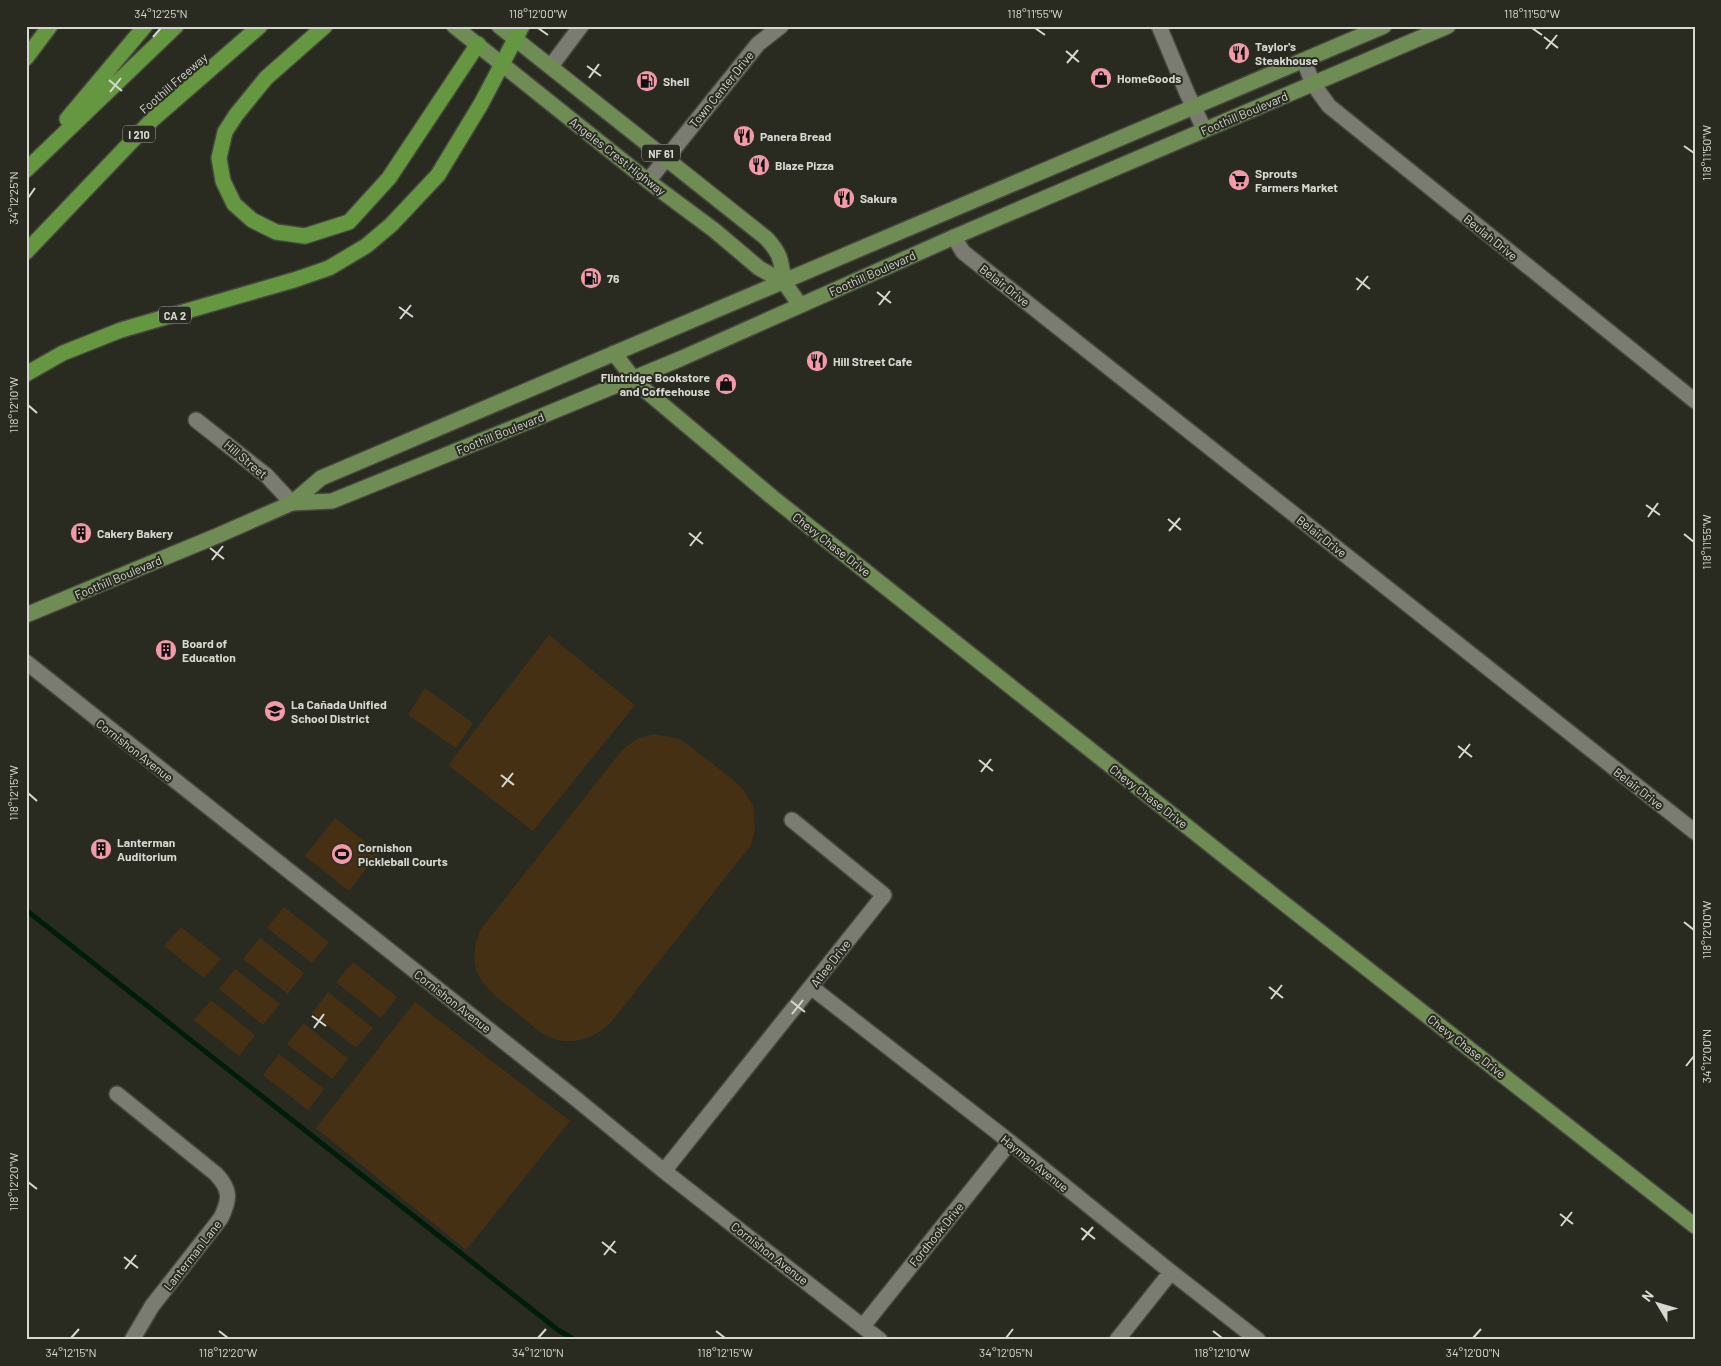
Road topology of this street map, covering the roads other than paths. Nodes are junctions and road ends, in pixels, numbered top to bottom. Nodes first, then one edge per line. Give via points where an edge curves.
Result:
1 (50, 26) edge
2 (146, 26) edge
3 (176, 26) edge
4 (260, 26) edge
5 (325, 26) edge
6 (454, 26) edge
7 (500, 26) edge
8 (581, 26) edge
9 (781, 26) edge
10 (1158, 26) edge
11 (1384, 26) edge
12 (1448, 26) edge
13 (519, 33) edge
14 (478, 44) junction
15 (26, 58) edge
16 (1304, 61) junction
17 (503, 65) junction
18 (551, 66) junction
19 (1313, 84) junction
20 (1194, 108) junction
21 (1204, 129) junction
22 (666, 158) junction
23 (26, 169) edge
24 (648, 181) junction
25 (944, 214) junction
26 (954, 237) junction
27 (26, 252) edge
28 (784, 282) junction
29 (800, 305) junction
30 (614, 353) junction
31 (26, 374) edge
32 (633, 378) junction
33 (1695, 401) edge
34 (196, 420) dead end
35 (292, 503) junction
36 (26, 615) edge
37 (26, 662) edge
38 (792, 820) dead end
39 (1695, 832) edge
40 (811, 987) junction
41 (117, 1094) dead end
42 (1010, 1142) junction
43 (664, 1171) junction
44 (1695, 1226) edge
45 (1170, 1272) junction
46 (863, 1326) junction
47 (132, 1340) edge
48 (880, 1340) edge
49 (1117, 1340) edge
50 (1258, 1340) edge

1 - 15 highway
2 - 23 highway
3 - 23 highway
4 - 27 highway, Foothill Freeway / I 210 via 152,120
5 - 14 highway via 266,78 225,132 219,158 223,181 234,204 252,220 276,232 305,236 349,222 389,178
6 - 14 main road, Angeles Crest Highway / NF 61
7 - 13 main road, Angeles Crest Highway
8 - 18 street
9 - 22 street, Town Center Drive via 758,44
10 - 20 street
11 - 16 main road, Foothill Boulevard
12 - 19 main road, Foothill Boulevard
13 - 17 highway, CA 2
13 - 18 main road, Angeles Crest Highway / NF 61
14 - 17 main road, Angeles Crest Highway / NF 61
16 - 19 street, Beulah Drive
16 - 20 main road, Foothill Boulevard
17 - 24 main road, Angeles Crest Highway / NF 61
17 - 31 highway, CA 2 via 438,175 391,225 366,246 329,268 294,280 121,330 63,353
18 - 22 main road, Angeles Crest Highway / NF 61
19 - 21 main road, Foothill Boulevard
19 - 33 street, Beulah Drive via 1329,106
20 - 21 street
20 - 25 main road, Foothill Boulevard
21 - 26 main road, Foothill Boulevard
22 - 24 street, Town Center Drive
22 - 28 main road, Angeles Crest Highway / NF 61 via 766,238 781,258
24 - 28 main road, Angeles Crest Highway / NF 61 via 759,268
25 - 26 main road
25 - 28 main road, Foothill Boulevard
26 - 29 main road, Foothill Boulevard
26 - 39 street, Belair Drive via 963,252
28 - 29 main road, Angeles Crest Highway / NF 61
28 - 30 main road, Foothill Boulevard
29 - 32 main road, Foothill Boulevard
30 - 32 main road, Chevy Chase Drive
30 - 35 main road, Foothill Boulevard via 321,478
32 - 35 main road, Foothill Boulevard via 332,501
32 - 44 main road, Chevy Chase Drive via 772,497
34 - 35 street, Hill Street via 267,476
35 - 36 main road, Foothill Boulevard
37 - 43 street, Cornishon Avenue
38 - 40 street, Atlee Drive via 884,895
40 - 42 street, Hayman Avenue
40 - 43 street, Atlee Drive
41 - 47 street, Lanterman Lane via 216,1174 228,1194 221,1218 152,1306
42 - 45 street, Hayman Avenue
42 - 46 street, Fordhook Drive
43 - 46 street, Cornishon Avenue
45 - 49 street
45 - 50 street, Hayman Avenue
46 - 48 street, Cornishon Avenue

